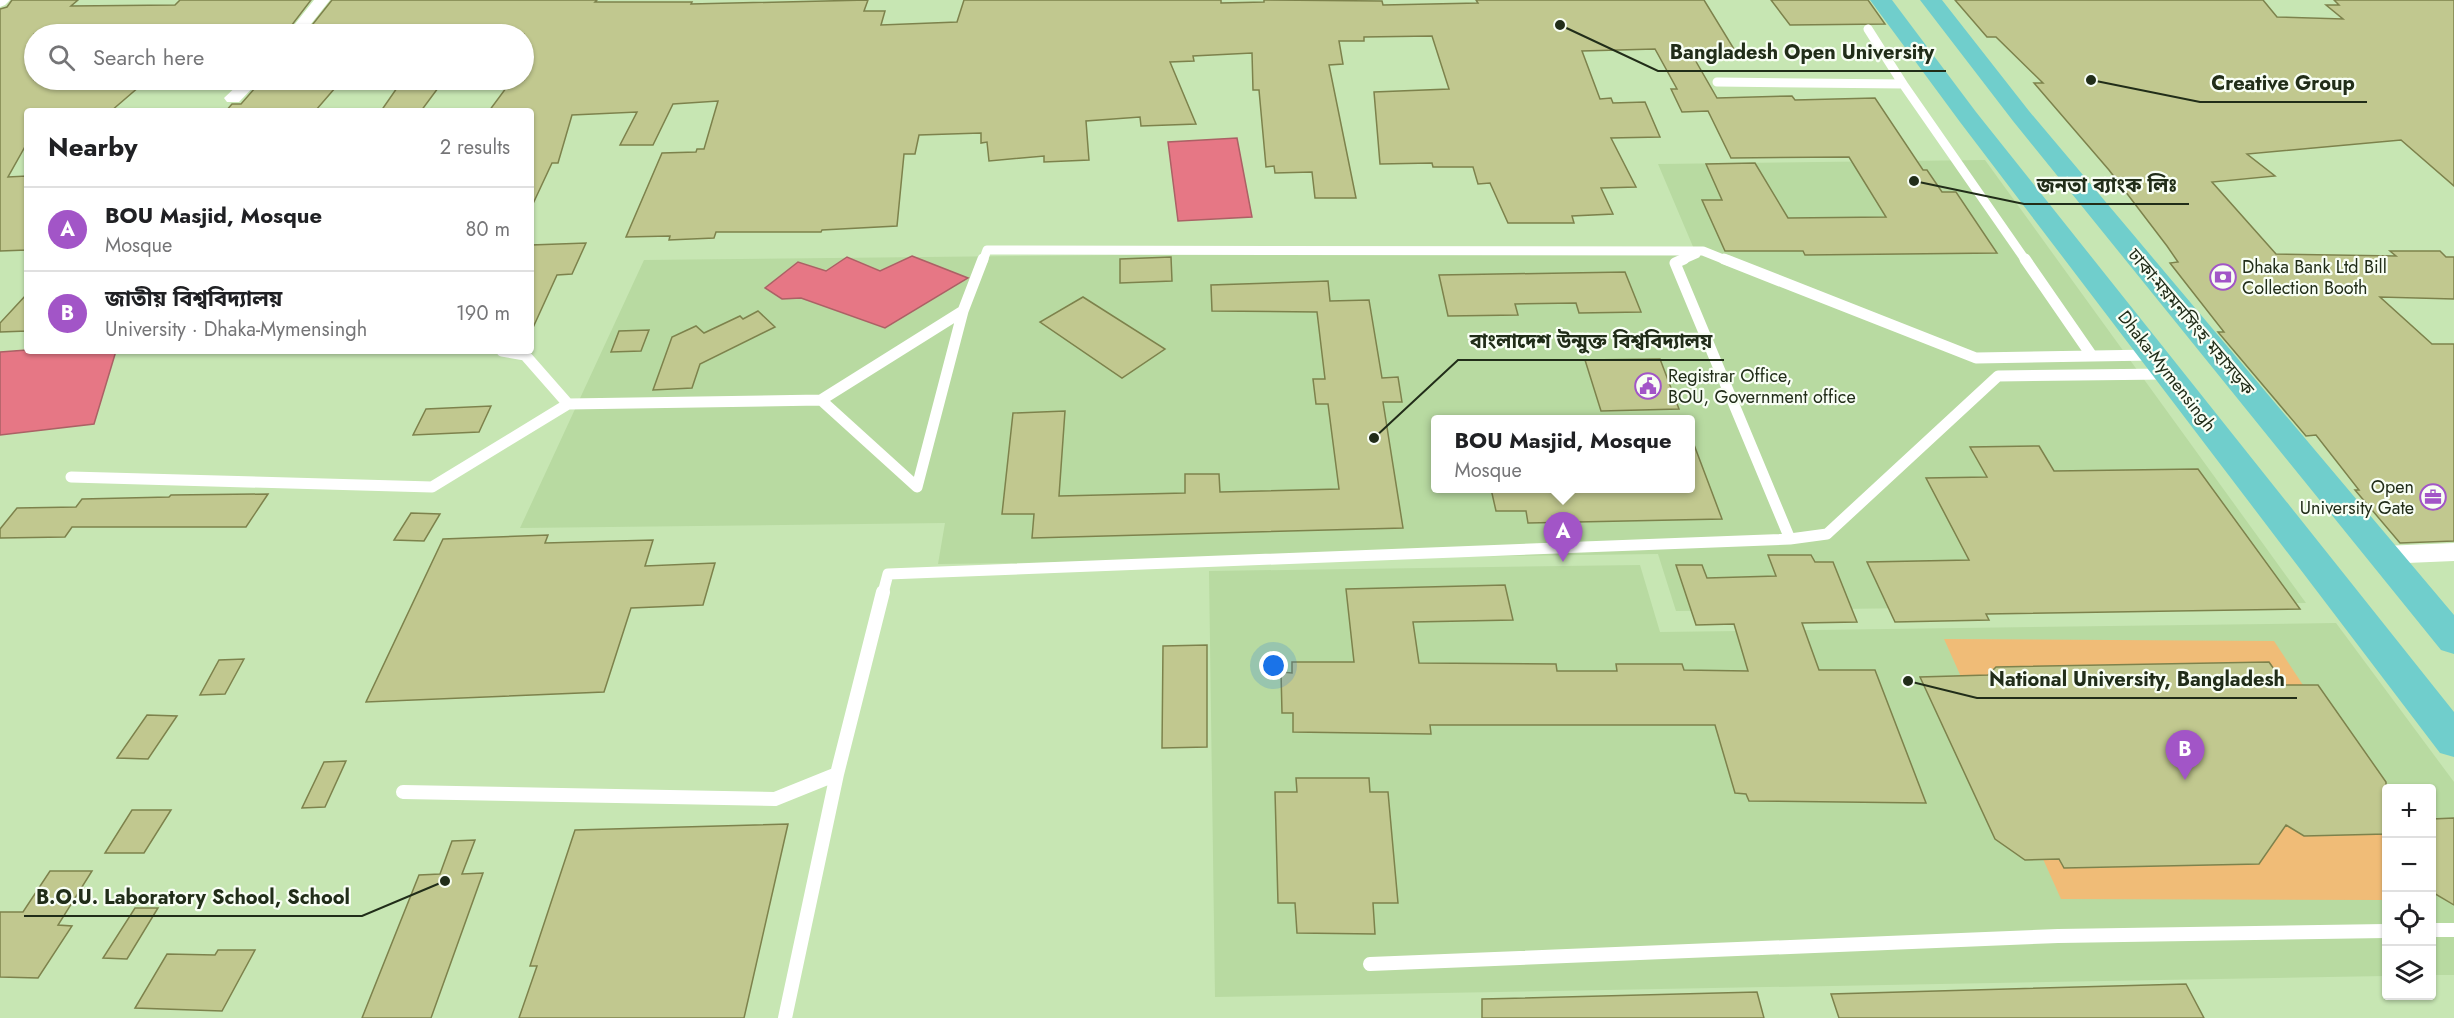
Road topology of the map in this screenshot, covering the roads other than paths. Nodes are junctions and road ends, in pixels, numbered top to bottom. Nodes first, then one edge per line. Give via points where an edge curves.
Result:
1 (321, 0) edge
2 (1881, 0) edge
3 (1931, 0) edge
4 (305, 24) edge
5 (1868, 29) dead end
6 (1717, 82) dead end
7 (1904, 84) junction
8 (241, 90) edge
9 (233, 98) dead end
10 (1703, 251) junction
11 (963, 311) junction
12 (519, 354) edge
13 (2092, 356) junction
14 (2162, 365) junction
15 (820, 400) junction
16 (568, 404) junction
17 (71, 477) dead end
18 (1790, 539) junction
19 (2454, 552) edge
20 (2383, 555) junction
21 (2454, 640) edge
22 (2454, 741) edge
23 (837, 774) junction
24 (403, 792) dead end
25 (2436, 930) edge
26 (2454, 930) edge
27 (2382, 931) edge
28 (1370, 964) dead end
29 (785, 1018) edge

1 - 4 street
2 - 14 highway, Dhaka-Mymensingh
3 - 20 highway, ঢাকা-ময়মনসিংহ মহাসড়ক via 2021,116
5 - 7 lane
6 - 7 lane
7 - 13 lane
8 - 9 street
10 - 11 lane via 987,250
10 - 13 lane via 1976,358
10 - 18 lane via 1675,263
11 - 15 lane
11 - 15 lane via 917,487
12 - 16 lane via 525,355
13 - 14 lane
14 - 18 lane via 1998,376 1827,534
14 - 22 highway, Dhaka-Mymensingh
15 - 16 lane
16 - 17 lane via 432,487
18 - 23 lane via 888,574
19 - 20 street
20 - 21 highway, ঢাকা-ময়মনসিংহ মহাসড়ক
23 - 24 lane via 775,799
23 - 29 lane
25 - 26 lane
27 - 28 lane via 2058,936

